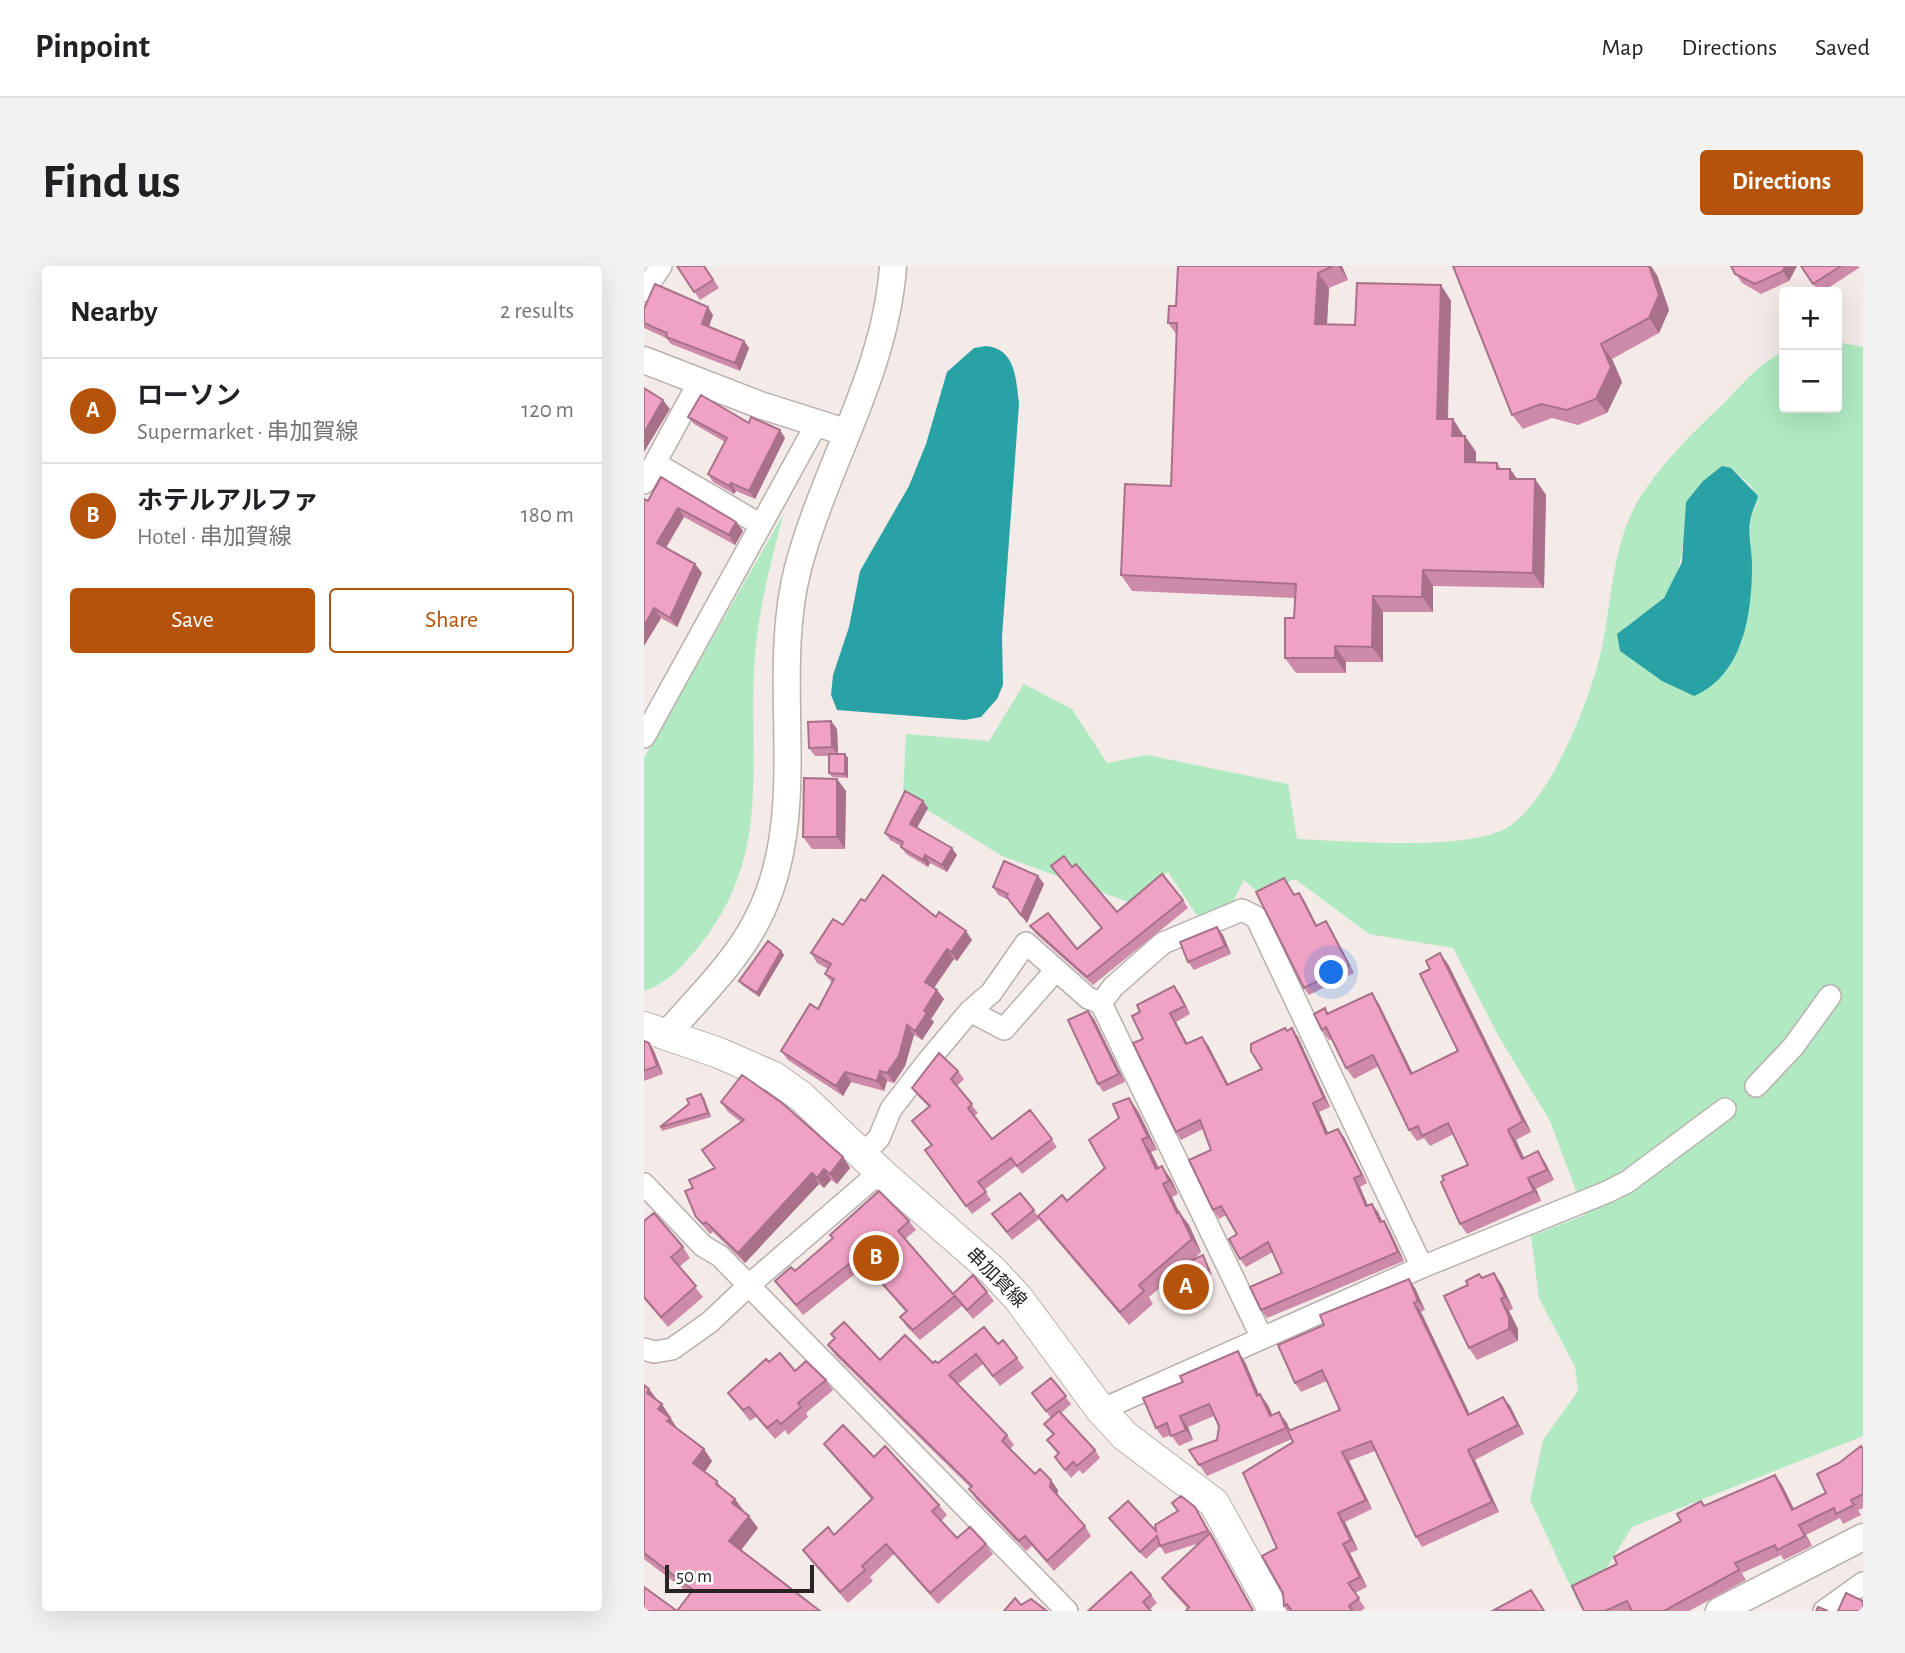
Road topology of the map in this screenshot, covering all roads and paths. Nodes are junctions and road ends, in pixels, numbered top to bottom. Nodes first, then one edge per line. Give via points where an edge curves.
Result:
1 (661, 266) edge
2 (893, 266) edge
3 (644, 291) edge
4 (644, 360) edge
5 (699, 382) junction
6 (817, 423) junction
7 (845, 432) junction
8 (655, 463) junction
9 (644, 483) edge
10 (761, 525) junction
11 (644, 737) edge
12 (1056, 970) junction
13 (1830, 996) dead end
14 (1101, 1003) junction
15 (970, 1011) junction
16 (655, 1031) edge
17 (1756, 1086) dead end
18 (1726, 1109) dead end
19 (871, 1163) junction
20 (644, 1184) edge
21 (1422, 1267) junction
22 (748, 1286) junction
23 (1262, 1338) junction
24 (644, 1349) edge
25 (1101, 1410) junction
26 (1863, 1537) edge
27 (1863, 1583) edge
28 (1723, 1610) edge
29 (1067, 1611) edge
30 (1274, 1611) edge
31 (1824, 1611) edge

1 - 3 street
2 - 7 street via 883,335
4 - 5 street
5 - 6 street
5 - 8 street
6 - 7 street
6 - 10 street
7 - 16 street via 799,568 790,617 786,809 777,870 757,922 743,944
8 - 9 street
8 - 10 street
10 - 11 street
12 - 14 street via 1088,998
12 - 15 street via 1004,1029
12 - 15 street via 1026,943 991,993
13 - 17 street via 1793,1047
14 - 21 street via 1163,943 1242,910 1256,917
14 - 23 street
15 - 19 street via 891,1109
16 - 19 main road, 串加賀線 via 774,1077 802,1097
18 - 21 street via 1617,1187
19 - 22 street
19 - 25 main road, 串加賀線 via 1018,1297
20 - 22 street
21 - 23 street
22 - 24 street via 672,1349
22 - 29 street
23 - 25 street
25 - 30 main road, 串加賀線 via 1146,1454 1214,1503
26 - 28 street
27 - 31 street

